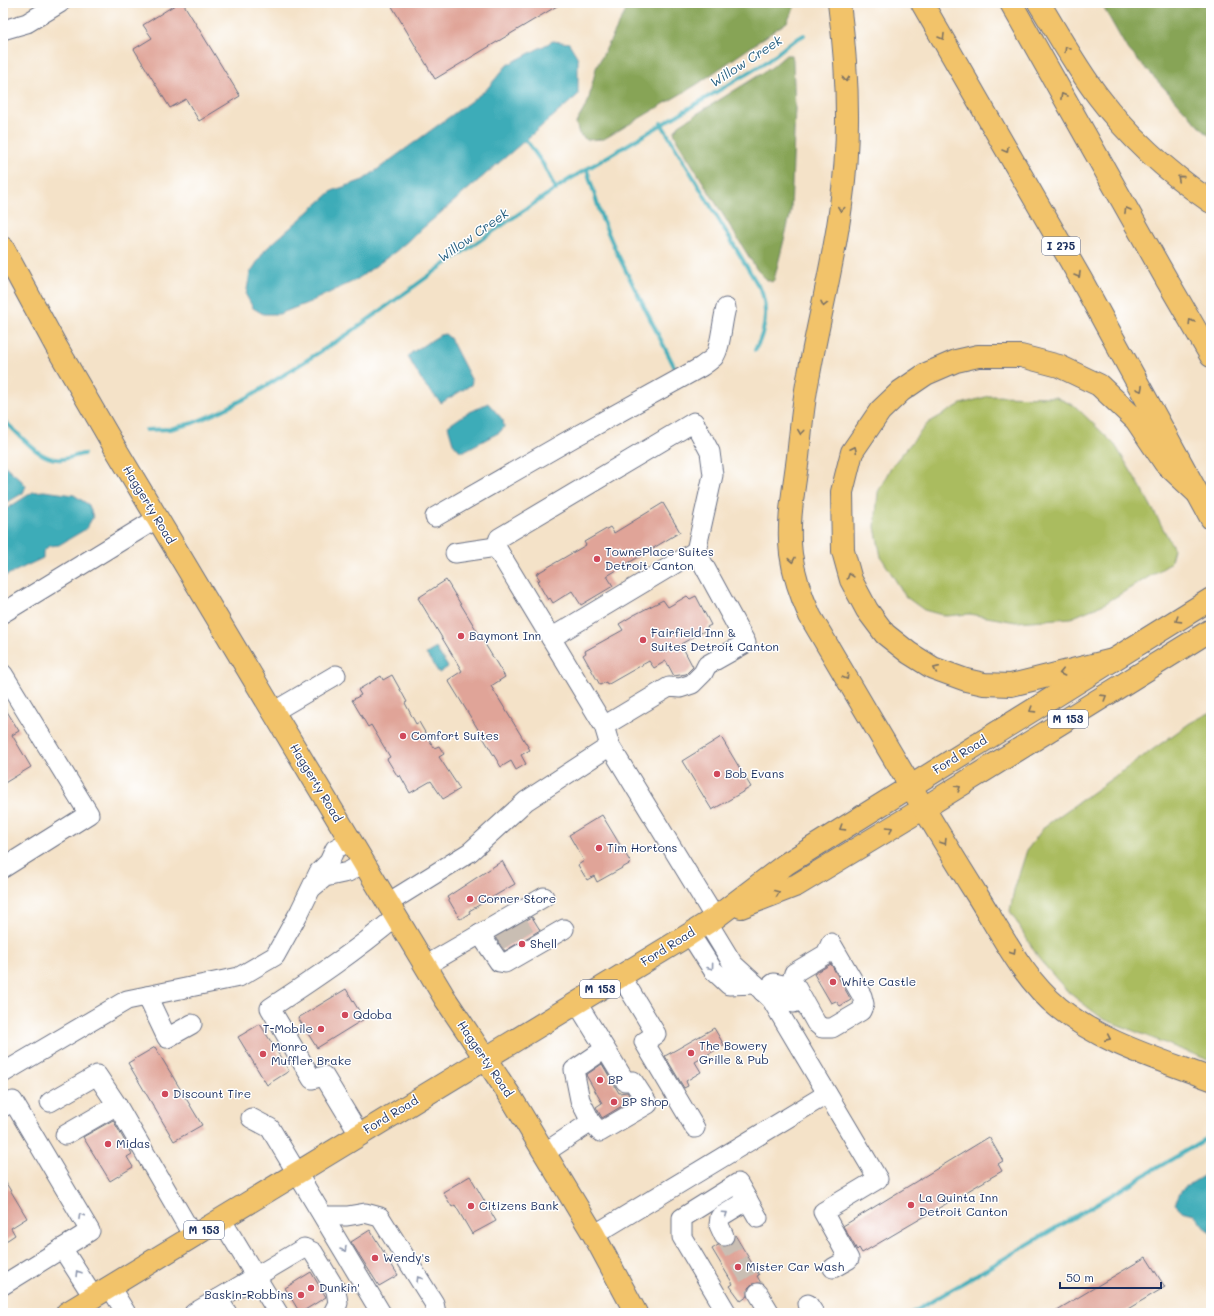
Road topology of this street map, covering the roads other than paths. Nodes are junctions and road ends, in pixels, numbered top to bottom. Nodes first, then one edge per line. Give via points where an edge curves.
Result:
1 (60, 3) edge
2 (839, 3) edge
3 (922, 3) edge
4 (1011, 3) edge
5 (1039, 3) edge
6 (3, 30) edge
7 (1211, 202) edge
8 (3, 248) edge
9 (726, 308) dead end
10 (1211, 356) edge
11 (1195, 491) junction
12 (158, 518) junction
13 (435, 518) dead end
14 (1211, 518) edge
15 (496, 547) junction
16 (696, 551) junction
17 (455, 553) dead end
18 (1211, 599) edge
19 (3, 613) edge
20 (1211, 630) edge
21 (551, 638) junction
22 (1113, 660) junction
23 (3, 674) edge
24 (336, 675) dead end
25 (273, 712) junction
26 (604, 726) junction
27 (610, 746) junction
28 (911, 785) junction
29 (924, 808) junction
30 (350, 841) junction
31 (363, 863) junction
32 (3, 868) edge
33 (310, 889) junction
34 (544, 897) dead end
35 (392, 910) junction
36 (704, 925) junction
37 (564, 929) dead end
38 (480, 934) junction
39 (836, 943) dead end
40 (425, 966) junction
41 (621, 976) junction
42 (759, 988) junction
43 (146, 996) junction
44 (577, 1003) junction
45 (192, 1024) dead end
46 (606, 1049) junction
47 (485, 1058) junction
48 (3, 1073) edge
49 (1211, 1079) edge
50 (827, 1094) junction
51 (50, 1102) dead end
52 (117, 1105) junction
53 (3, 1107) edge
54 (251, 1118) dead end
55 (591, 1122) junction
56 (695, 1128) dead end
57 (359, 1134) junction
58 (65, 1135) dead end
59 (544, 1153) junction
60 (297, 1172) junction
61 (748, 1200) junction
62 (324, 1216) junction
63 (758, 1218) dead end
64 (221, 1219) junction
65 (594, 1235) junction
66 (193, 1236) junction
67 (724, 1236) tunnel mouth
68 (67, 1245) junction
69 (833, 1268) dead end
70 (256, 1277) junction
71 (9, 1281) edge
72 (102, 1292) junction
73 (758, 1293) tunnel mouth
74 (222, 1306) edge
75 (67, 1313) edge
76 (126, 1313) edge
77 (194, 1313) edge
78 (278, 1313) edge
79 (333, 1313) edge
80 (381, 1313) edge
81 (436, 1313) edge
82 (636, 1313) edge
83 (727, 1313) edge
84 (770, 1313) edge

1 - 6 lane via 27,23
2 -> 28 main road via 848,112 842,204 832,266 808,375 790,521 791,554 798,588 810,616
3 -> 11 main road, I 275 via 1082,281
10 -> 4 main road
7 -> 5 main road via 1196,192 1126,128 1098,96
8 - 12 main road, Haggerty Road via 56,346
9 - 13 lane via 719,339 720,347 701,367
11 - 14 main road, I 275
22 -> 11 main road via 1011,685 984,684 933,668 885,634 867,610 851,580 843,551 842,492 852,452 880,410 901,391 926,374 956,361 978,356 1021,356 1059,366 1099,384 1136,420 1165,463
12 - 19 lane
12 - 25 main road, Haggerty Road
15 - 16 lane via 499,538 694,422 710,452 713,475
15 - 17 lane
15 - 21 lane
16 - 21 lane
16 - 26 lane via 746,643 707,665 692,684 680,688 669,687
18 -> 22 main road, Ford Road / M 153
29 -> 20 main road, Ford Road / M 153
21 - 26 lane
22 -> 28 main road, Ford Road / M 153
23 - 32 lane via 89,814
24 - 25 lane
25 - 30 main road, Haggerty Road
26 - 27 lane
27 - 35 lane via 526,801 470,852
27 - 36 lane
28 - 29 main road
28 -> 36 main road, Ford Road / M 153 via 786,864
36 -> 29 main road, Ford Road / M 153 via 797,885
29 -> 49 main road via 1021,965 1038,988 1058,1007 1106,1038
30 - 31 main road, Haggerty Road
30 - 33 lane via 336,849
31 - 33 lane via 348,872 325,877
31 - 35 main road, Haggerty Road
33 - 43 lane via 275,956 239,977
34 - 38 lane via 507,921
35 - 40 main road, Haggerty Road
35 - 57 lane via 369,940 270,1008 312,1078 324,1076
36 - 41 main road, Ford Road / M 153
36 - 42 lane via 713,970 729,985
37 - 38 lane via 523,947 505,963 499,962
38 - 40 lane
39 - 42 lane via 874,998 875,1007 871,1016 835,1039 825,1039 812,1032 783,985 774,983
40 - 47 main road, Haggerty Road
41 - 44 main road, Ford Road / M 153
41 - 56 lane via 656,1034 644,1042
42 - 50 lane via 771,999
43 - 45 lane via 167,1038
43 - 48 lane via 127,1000
44 - 46 lane
44 - 47 main road, Ford Road / M 153
46 - 55 lane via 574,1070 580,1100
46 - 55 lane via 625,1081 633,1081 648,1104 600,1132
47 - 57 main road, Ford Road / M 153
47 - 59 main road, Haggerty Road
50 - 65 lane
50 - 69 lane via 878,1178 822,1212 849,1259
51 - 52 lane via 97,1075
52 - 58 lane
52 - 66 lane
68 -> 53 lane via 90,1231 13,1101
54 - 60 lane via 270,1128
55 - 59 lane
57 - 60 main road, Ford Road / M 153
59 - 65 main road, Haggerty Road
60 - 62 lane
60 - 64 main road, Ford Road / M 153
61 - 63 lane
67 -> 61 lane via 719,1225 720,1217
61 - 83 lane via 738,1183 682,1218 682,1237
62 -> 80 lane
81 -> 62 lane via 434,1303 380,1217 365,1213
64 - 66 main road, Ford Road / M 153
64 - 70 lane
65 - 82 main road, Haggerty Road
66 - 72 main road, Ford Road / M 153
68 - 71 lane
72 -> 68 lane
70 - 74 lane
70 - 78 lane
70 - 79 lane via 304,1248 313,1252 336,1290 338,1303
72 - 75 main road, Ford Road / M 153
72 - 76 lane
73 - 84 lane
74 - 77 lane

